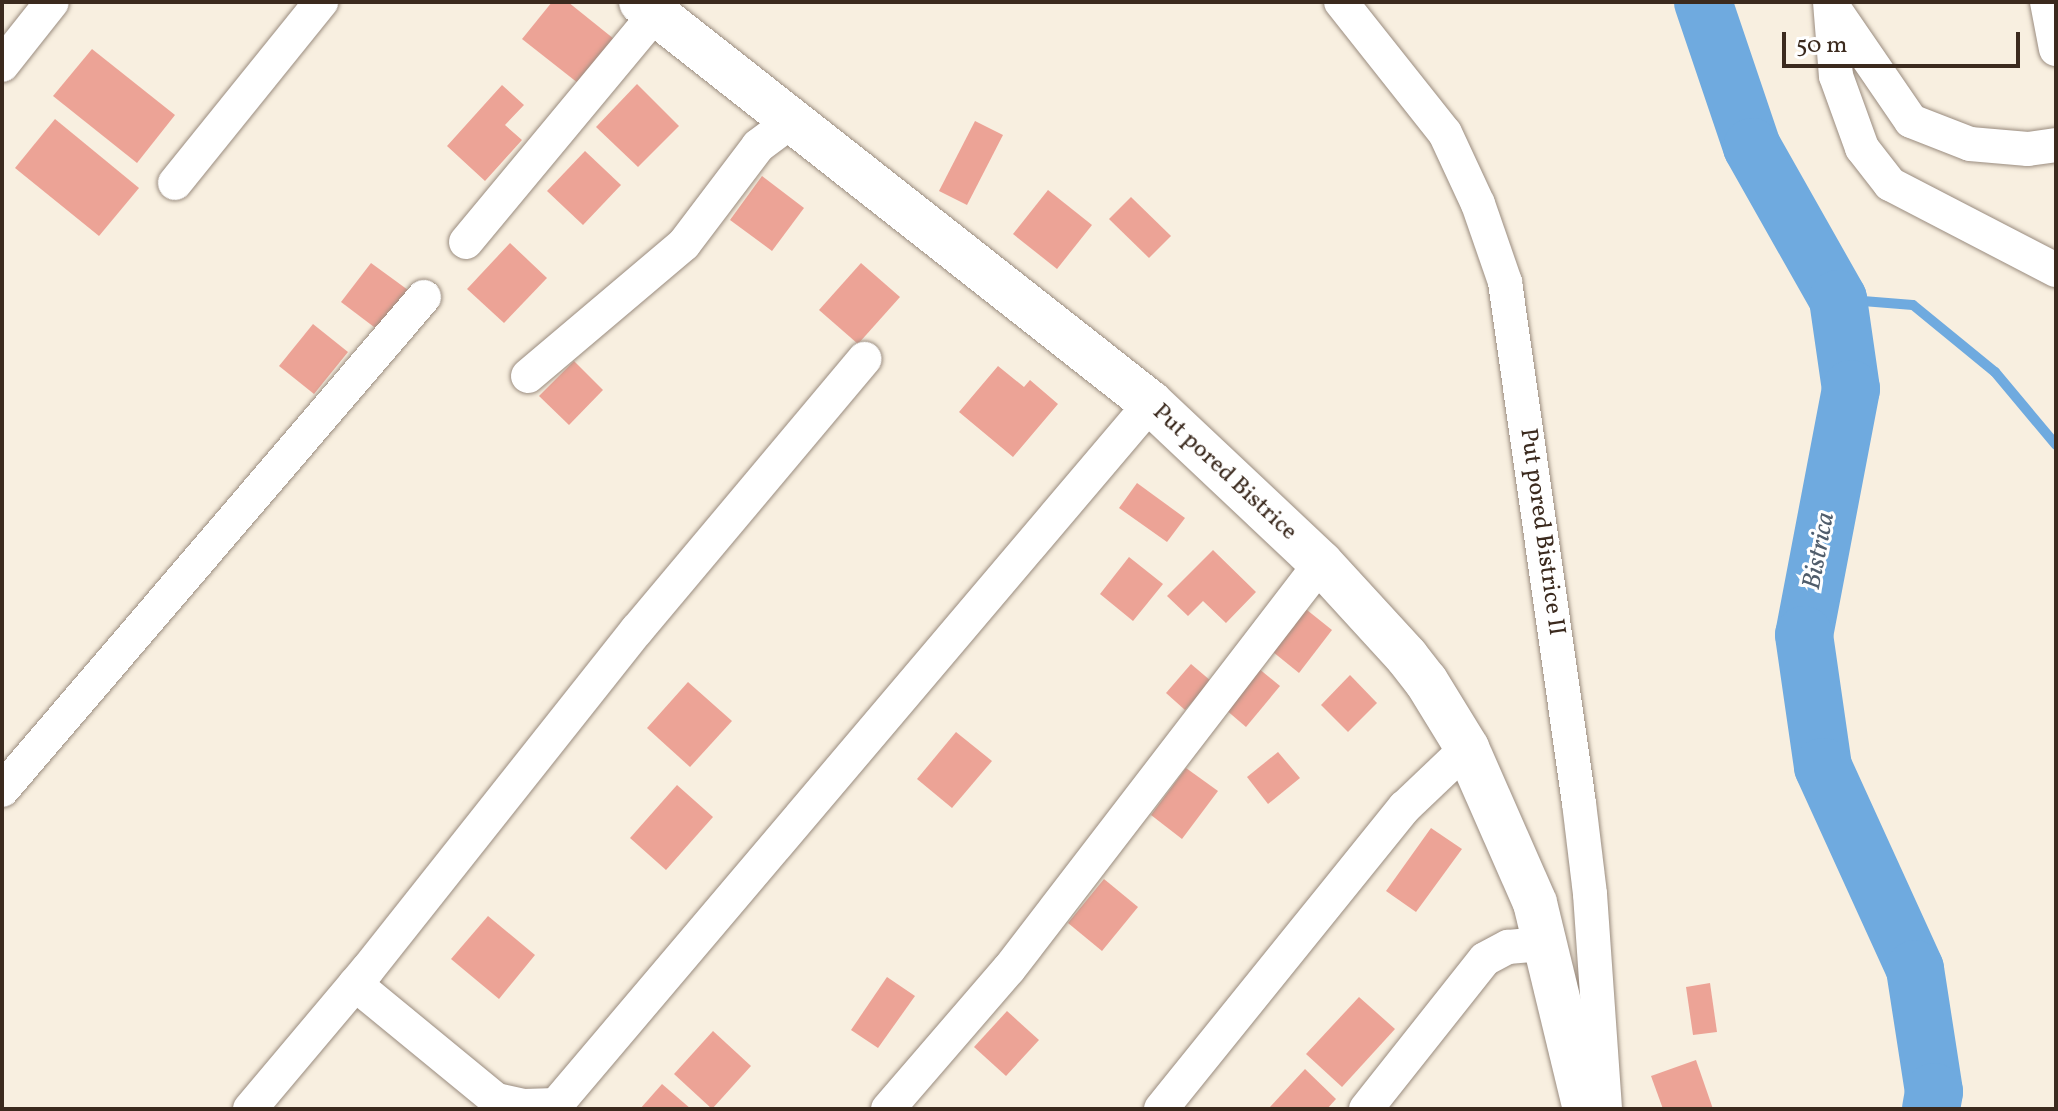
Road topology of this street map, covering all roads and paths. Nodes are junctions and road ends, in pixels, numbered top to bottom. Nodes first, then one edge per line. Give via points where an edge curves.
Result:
1 (52, 2) edge
2 (321, 2) edge
3 (1341, 2) edge
4 (2047, 2) edge
5 (1831, 4) edge
6 (648, 8) edge
7 (2056, 49) edge
8 (2, 65) edge
9 (793, 120) junction
10 (2056, 145) edge
11 (175, 183) dead end
12 (466, 242) dead end
13 (2056, 270) edge
14 (424, 297) dead end
15 (864, 359) dead end
16 (528, 376) dead end
17 (1151, 403) junction
18 (1321, 563) junction
19 (1467, 748) junction
20 (2, 790) edge
21 (1590, 894) junction
22 (1540, 924) junction
23 (355, 984) junction
24 (250, 1109) edge
25 (888, 1109) edge
26 (1161, 1109) edge
27 (1366, 1109) edge
28 (1585, 1109) edge
29 (1605, 1109) edge

1 - 8 street
2 - 11 street
3 - 21 street, Put pored Bistrice II via 1445,133 1478,204 1505,282
4 - 7 street
5 - 10 street via 1911,121 1970,144 2028,149
5 - 13 street via 1836,76 1862,148 1890,184
6 - 9 street, Put pored Bistrice
6 - 12 street
9 - 16 street via 758,146 684,244
9 - 17 street, Put pored Bistrice
14 - 20 street
15 - 23 street via 637,630
17 - 18 street, Put pored Bistrice
17 - 23 street via 556,1105 496,1100
18 - 19 street, Put pored Bistrice via 1426,681
18 - 25 street via 1009,969
19 - 22 street, Put pored Bistrice
19 - 26 street via 1405,807
21 - 22 street
21 - 29 street, Put pored Bistrice II
22 - 27 street via 1485,959
22 - 28 street, Put pored Bistrice
23 - 24 street

